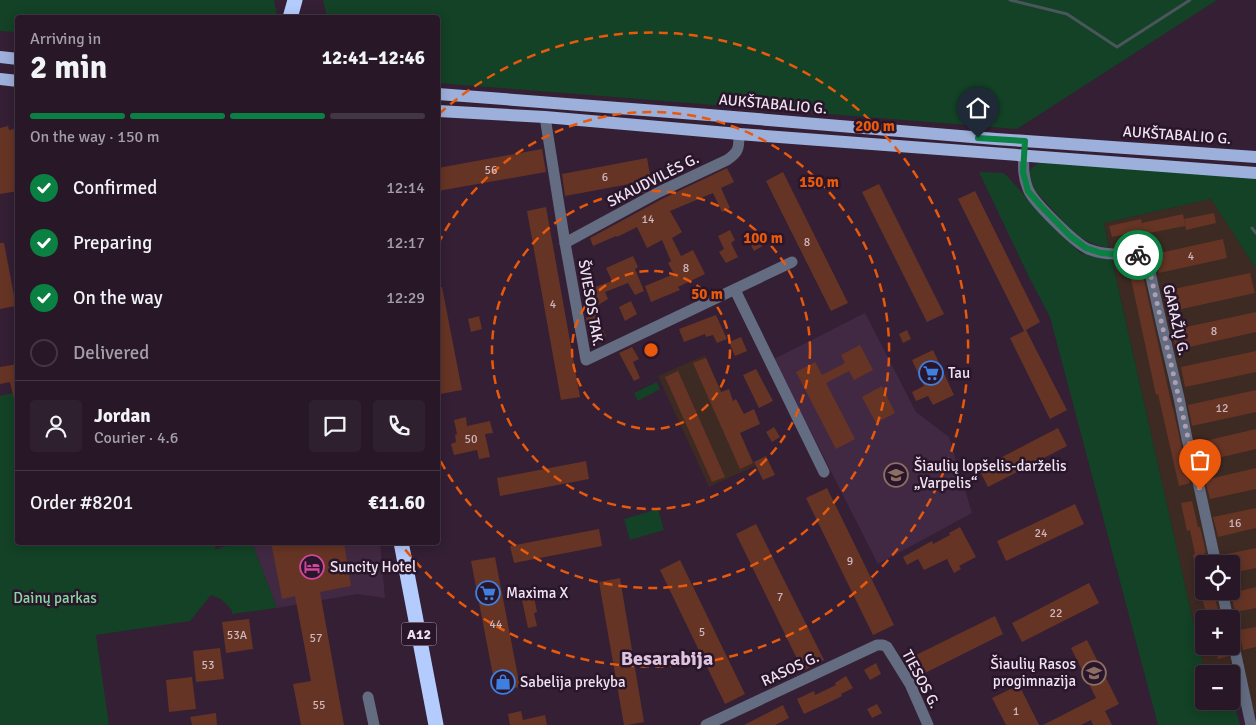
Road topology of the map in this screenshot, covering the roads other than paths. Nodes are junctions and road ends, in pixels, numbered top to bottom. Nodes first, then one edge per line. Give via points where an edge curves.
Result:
1 (296, 0) edge
2 (291, 15) edge
3 (300, 15) edge
4 (0, 58) edge
5 (15, 59) edge
6 (0, 79) edge
7 (15, 81) edge
8 (440, 94) edge
9 (440, 110) edge
10 (545, 117) junction
11 (739, 134) junction
12 (1025, 141) junction
13 (1024, 155) junction
14 (1256, 157) edge
15 (1256, 173) edge
16 (564, 244) junction
17 (792, 262) dead end
18 (735, 290) junction
19 (824, 472) dead end
20 (402, 545) edge
21 (1214, 555) edge
22 (887, 647) joint
23 (1236, 655) edge
24 (368, 697) dead end
25 (374, 725) edge
26 (436, 725) edge
27 (706, 725) edge
28 (928, 725) edge
29 (1251, 725) edge

1 - 2 highway
1 - 3 highway
4 - 5 main road
6 - 7 main road
8 - 12 main road, AUKŠTABALIO G.
9 - 10 main road
10 - 11 main road
10 - 16 street, ŠVIESOS TAK.
11 - 13 main road
11 - 16 street, SKAUDVILĖS G. via 736,154 727,160 659,192
12 - 13 main road
12 - 14 main road, AUKŠTABALIO G.
13 - 15 main road
13 - 21 street, GARAŽŲ G. via 1023,172 1028,191 1070,236 1086,248 1101,253 1140,255 1149,268
16 - 18 street, ŠVIESOS TAK. via 586,360
17 - 18 street, ŠVIESOS TAK.
18 - 19 street
20 - 26 highway, A12
22 - 27 street, RASOS G. via 877,644
22 - 28 street, TIESOS G. via 910,684
23 - 29 street
24 - 25 street

